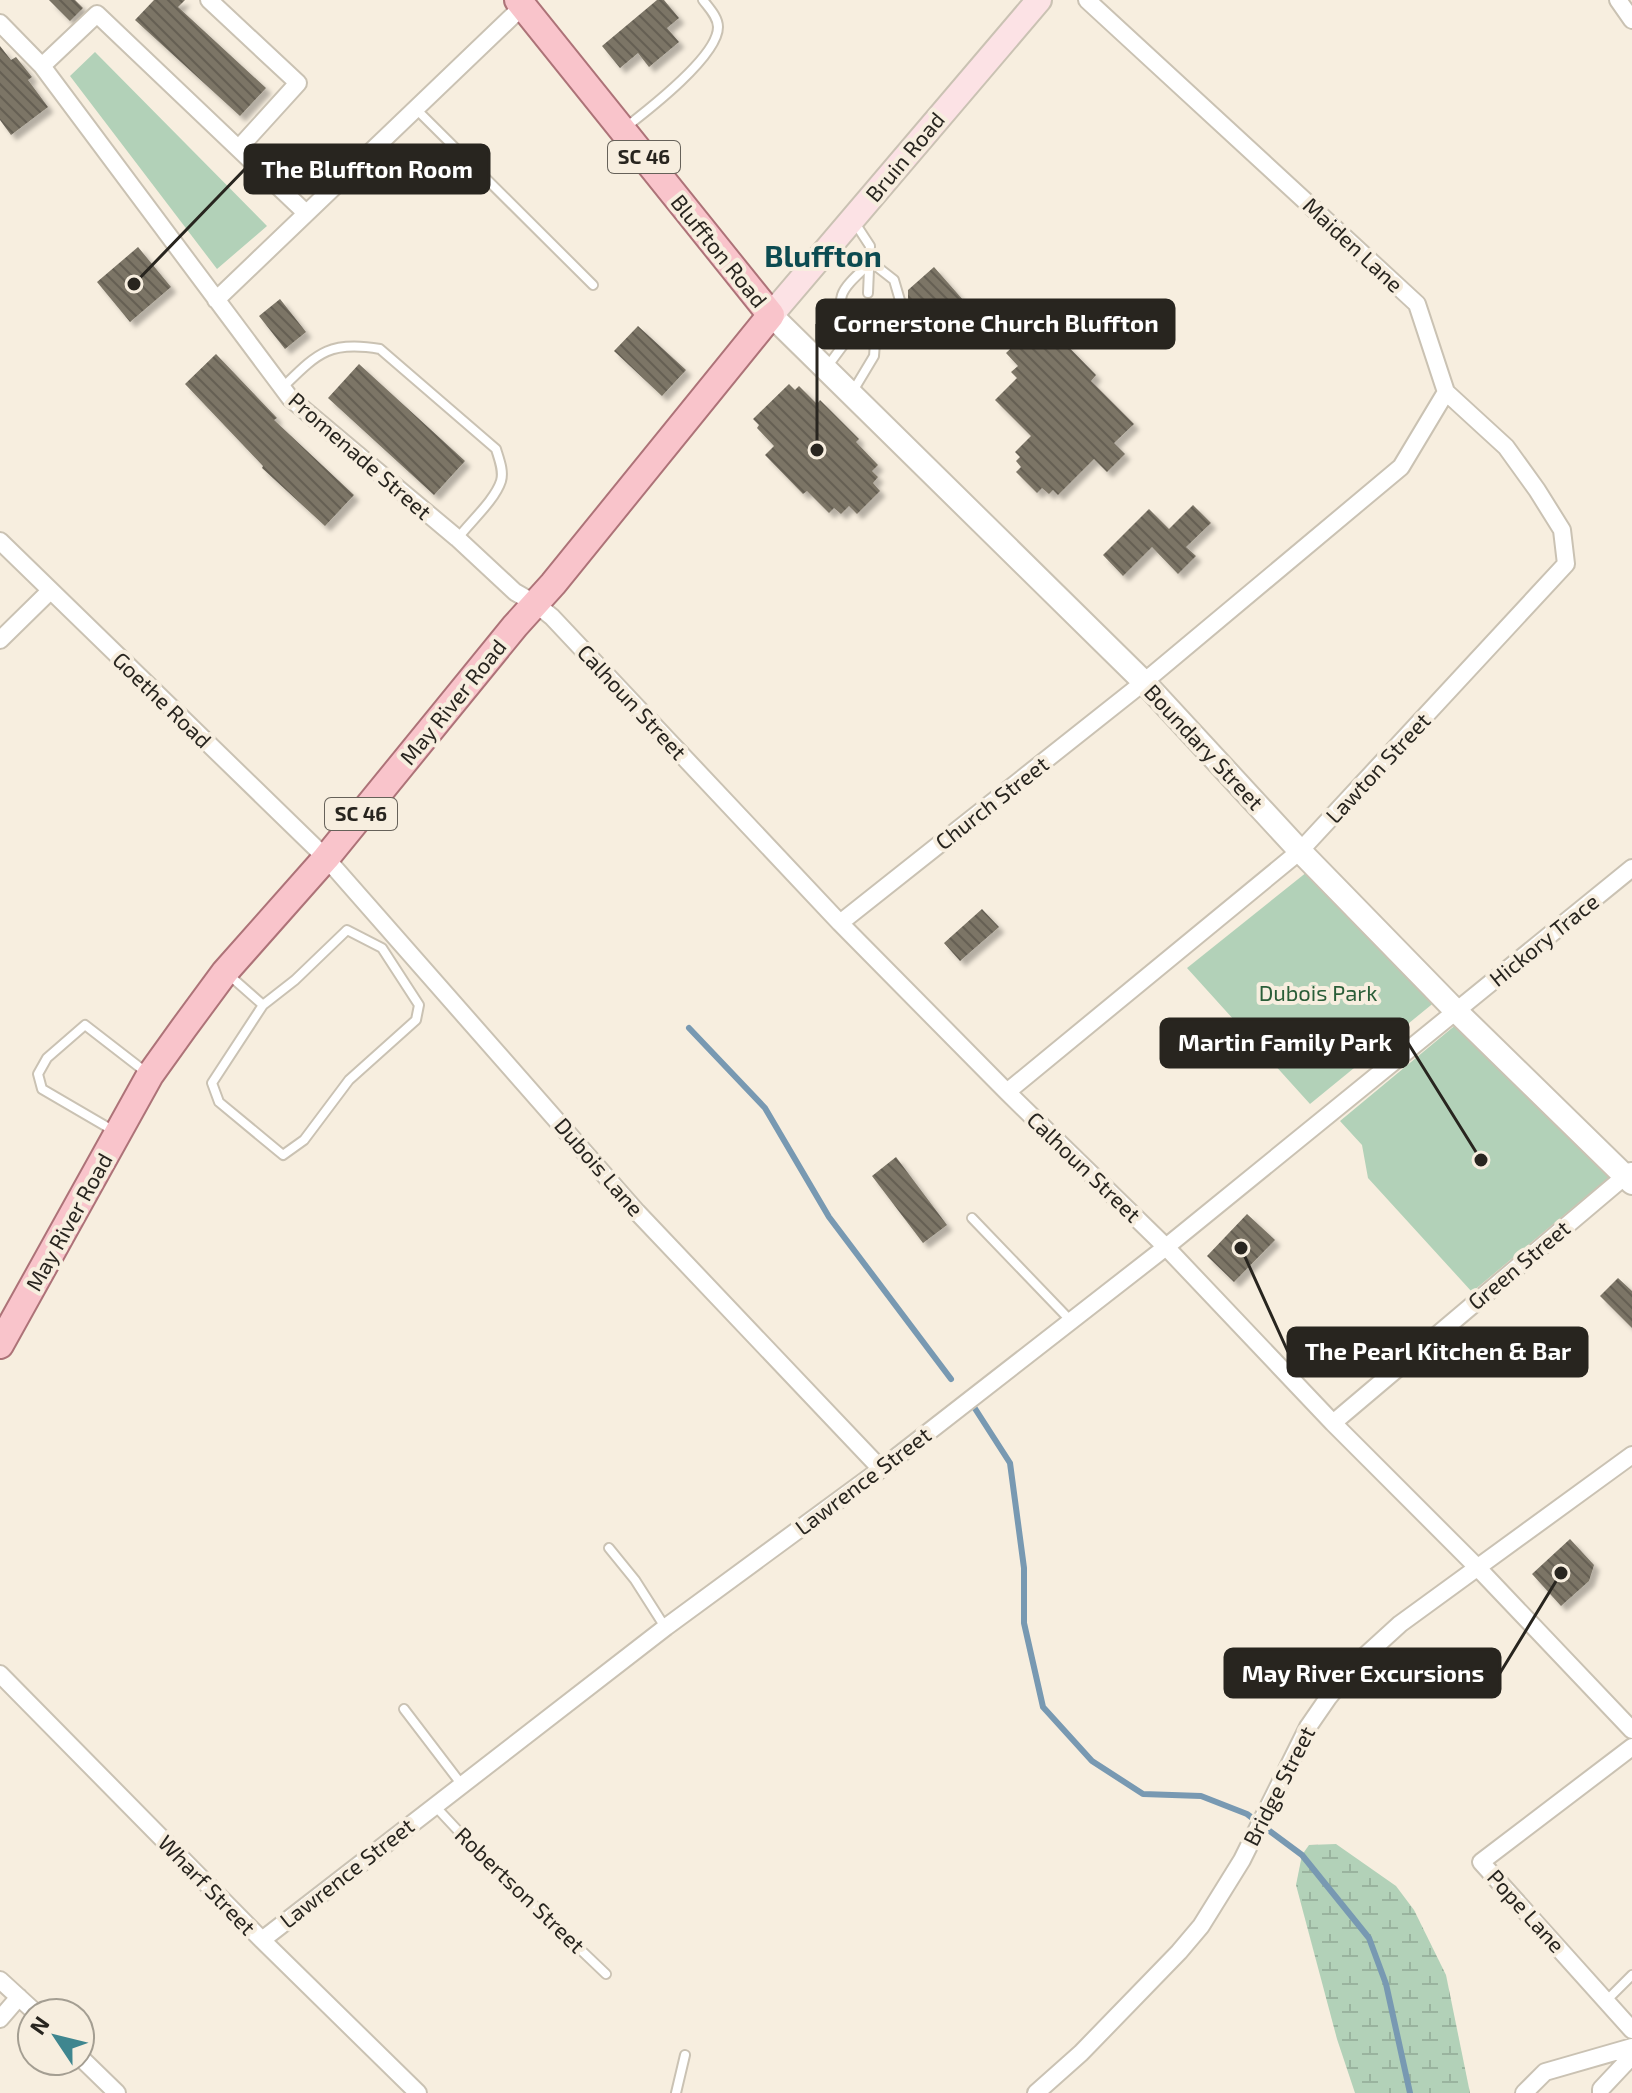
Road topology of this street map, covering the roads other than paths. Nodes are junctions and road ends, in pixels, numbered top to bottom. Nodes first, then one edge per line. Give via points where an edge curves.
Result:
1 (110, 0) edge
2 (209, 0) edge
3 (703, 0) edge
4 (1039, 0) edge
5 (1087, 0) edge
6 (1618, 0) edge
7 (520, 3) edge
8 (97, 14) junction
9 (1632, 20) edge
10 (0, 23) edge
11 (42, 66) junction
12 (415, 109) junction
13 (623, 130) junction
14 (239, 148) junction
15 (306, 213) junction
16 (852, 219) junction
17 (871, 262) junction
18 (593, 285) dead end
19 (868, 293) dead end
20 (216, 300) junction
21 (872, 312) dead end
22 (771, 315) junction
23 (876, 330) junction
24 (847, 340) junction
25 (826, 369) junction
26 (282, 388) junction
27 (1446, 392) junction
28 (851, 393) junction
29 (457, 538) junction
30 (0, 541) edge
31 (50, 591) junction
32 (536, 604) junction
33 (0, 640) edge
34 (1144, 682) junction
35 (1300, 851) junction
36 (326, 858) junction
37 (1632, 868) edge
38 (840, 923) junction
39 (225, 972) junction
40 (263, 1005) junction
41 (1456, 1011) junction
42 (150, 1075) junction
43 (1007, 1092) junction
44 (118, 1133) junction
45 (1630, 1176) edge
46 (972, 1218) dead end
47 (1166, 1247) junction
48 (8, 1313) edge
49 (1071, 1321) junction
50 (0, 1345) edge
51 (1333, 1423) junction
52 (1632, 1455) edge
53 (881, 1469) junction
54 (609, 1548) dead end
55 (1478, 1568) junction
56 (666, 1627) junction
57 (4, 1684) edge
58 (404, 1709) dead end
59 (1632, 1730) edge
60 (1632, 1747) edge
61 (462, 1785) junction
62 (434, 1805) junction
63 (262, 1940) junction
64 (606, 1974) dead end
65 (1632, 1975) edge
66 (0, 1980) edge
67 (19, 1997) edge
68 (16, 2000) edge
69 (1606, 2001) junction
70 (0, 2019) edge
71 (1632, 2030) edge
72 (1632, 2047) edge
73 (685, 2055) dead end
74 (1632, 2056) edge
75 (96, 2073) edge
76 (117, 2093) edge
77 (418, 2093) edge
78 (676, 2093) edge
79 (1036, 2093) edge
80 (1524, 2093) edge
81 (1601, 2093) edge

1 - 8 street
2 - 14 street via 298,83
3 - 13 lane via 717,19 716,37 691,72
4 - 16 main road, Bruin Road
5 - 27 street, Maiden Lane via 1417,304
6 - 9 street
7 - 12 street
7 - 13 main road, Bluffton Road / SC 46
8 - 11 street
8 - 14 street
10 - 11 street, Promenade Street
11 - 20 street, Promenade Street
12 - 15 street
12 - 18 lane
13 - 22 main road, Bluffton Road / SC 46
14 - 15 street
15 - 20 street
16 - 17 lane via 870,246
16 - 22 main road, Bruin Road
17 - 19 lane
17 - 23 lane via 894,280 904,314
17 - 24 lane via 839,298
20 - 26 street, Promenade Street
21 - 23 lane
22 - 25 street, Boundary Street
22 - 32 main road, May River Road / SC 46
23 - 24 lane
23 - 28 lane via 874,356
24 - 25 lane
25 - 28 street, Boundary Street
26 - 29 street, Promenade Street
26 - 29 lane via 323,352 358,345 380,349 496,449 502,478
27 - 34 street via 1401,467
27 - 35 street, Lawton Street via 1506,447 1537,490 1562,530 1566,564
28 - 34 street, Boundary Street
29 - 32 street, Promenade Street via 515,592
30 - 31 street, Goethe Road
31 - 33 street
31 - 36 street, Goethe Road
32 - 36 main road, May River Road / SC 46
32 - 38 street, Calhoun Street
34 - 35 street, Boundary Street
34 - 38 street, Church Street
35 - 41 street, Boundary Street
35 - 43 street, Lawton Street
36 - 39 main road, May River Road / SC 46
36 - 53 street, Dubois Lane via 637,1212
37 - 41 street, Hickory Trace
38 - 43 street, Calhoun Street
39 - 40 lane
39 - 42 main road, May River Road / SC 46
40 - 40 lane via 212,1083 219,1102 283,1155 304,1140 349,1080 416,1020 419,1005 382,948 347,930
41 - 45 street, Boundary Street
41 - 47 street, Lawrence Street
42 - 44 main road, May River Road / SC 46
42 - 44 lane via 85,1025 47,1058 38,1074 42,1089
43 - 47 street, Calhoun Street
44 - 48 main road, May River Road / SC 46
45 - 51 street, Green Street
46 - 49 lane
47 - 49 street, Lawrence Street
47 - 51 street, Calhoun Street
48 - 50 main road, May River Road / SC 46
49 - 53 street, Lawrence Street
51 - 55 street, Calhoun Street
52 - 55 street, Bridge Street
53 - 56 street, Lawrence Street
54 - 56 lane
55 - 59 street, Calhoun Street
55 - 79 street, Bridge Street via 1400,1624 1355,1665 1308,1727 1242,1860 1201,1926
56 - 61 street, Lawrence Street
57 - 63 street, Wharf Street
58 - 61 lane
60 - 69 street, Pope Lane via 1481,1862
61 - 62 street, Lawrence Street
62 - 63 street, Lawrence Street
62 - 64 lane, Robertson Street
63 - 77 street, Wharf Street
65 - 69 lane
66 - 67 street
68 - 70 street
69 - 71 street, Pope Lane
72 - 80 street via 1545,2072
73 - 78 lane
74 - 81 street
75 - 76 street

